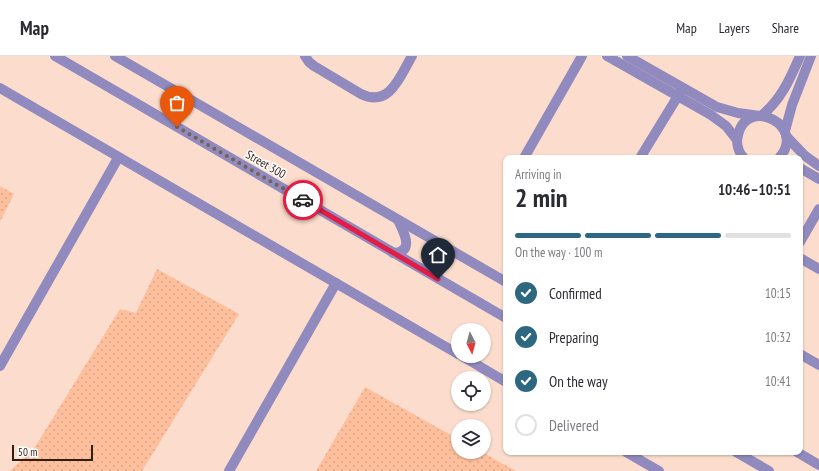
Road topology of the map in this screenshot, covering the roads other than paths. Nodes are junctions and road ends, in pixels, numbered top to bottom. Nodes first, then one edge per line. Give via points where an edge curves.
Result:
1 (55, 56) edge
2 (115, 56) edge
3 (305, 56) edge
4 (412, 56) edge
5 (582, 56) edge
6 (607, 56) edge
7 (627, 56) edge
8 (806, 57) edge
9 (640, 59) edge
10 (819, 66) edge
11 (0, 88) edge
12 (681, 92) junction
13 (760, 116) junction
14 (785, 133) junction
15 (739, 151) edge
16 (526, 155) edge
17 (642, 155) edge
18 (782, 155) edge
19 (118, 158) junction
20 (819, 166) edge
21 (803, 170) edge
22 (819, 179) edge
23 (819, 209) edge
24 (398, 220) junction
25 (803, 237) edge
26 (440, 244) junction
27 (393, 253) junction
28 (803, 260) edge
29 (819, 269) edge
30 (438, 279) junction
31 (503, 280) edge
32 (336, 283) junction
33 (503, 316) edge
34 (451, 350) edge
35 (803, 356) edge
36 (474, 363) edge
37 (819, 365) edge
38 (0, 366) edge
39 (503, 380) edge
40 (631, 455) edge
41 (741, 455) edge
42 (802, 455) edge
43 (819, 465) edge
44 (229, 471) edge
45 (659, 471) edge
46 (769, 471) edge

1 - 27 street, Street 300
2 - 24 street, Street 300
3 - 4 street via 314,66 361,94 375,98 389,93
5 - 16 street
6 - 12 street
7 - 9 street
8 - 10 street
8 - 13 street via 779,98
8 - 14 street
9 - 12 street
11 - 19 street
12 - 13 street via 717,107
12 - 15 street via 726,126
12 - 17 street
13 - 14 street via 773,118 782,126
13 - 15 street via 748,120 740,128
14 - 18 street via 786,147
14 - 20 street via 804,155
19 - 32 street
19 - 38 street
21 - 22 street
23 - 25 street
24 - 26 street, Street 300
24 - 27 street via 407,242 402,251
26 - 30 street via 432,247 428,254
26 - 31 street, Street 300
27 - 30 street, Street 300
28 - 29 street
30 - 33 street, Street 300
32 - 34 street
32 - 44 street
35 - 37 street
36 - 39 street
40 - 45 street
41 - 46 street
42 - 43 street

